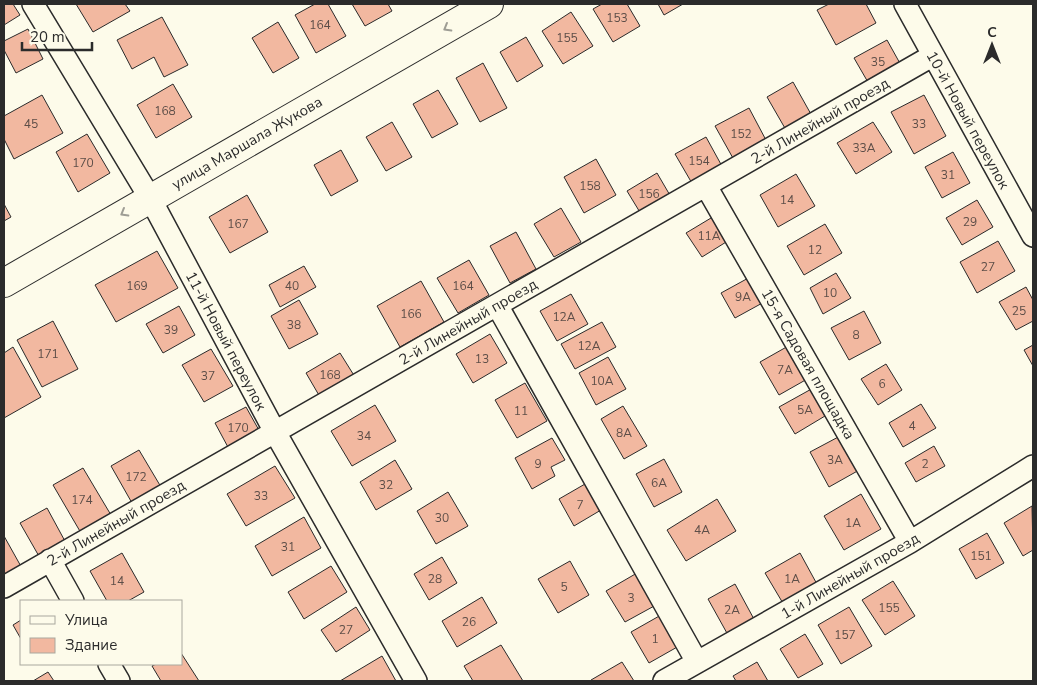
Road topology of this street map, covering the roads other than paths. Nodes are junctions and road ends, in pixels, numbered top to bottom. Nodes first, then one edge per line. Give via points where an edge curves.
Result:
1 (33, 4) edge
2 (490, 4) edge
3 (905, 4) edge
4 (932, 56) junction
5 (706, 186) junction
6 (150, 198) junction
7 (1033, 236) edge
8 (4, 282) edge
9 (497, 305) junction
10 (275, 432) junction
11 (1033, 466) edge
12 (910, 542) junction
13 (50, 560) junction
14 (4, 587) edge
15 (72, 600) edge
16 (697, 662) junction
17 (110, 665) edge
18 (119, 681) edge
19 (416, 681) edge
20 (664, 681) edge

1 - 6 street, 11-й Новый переулок
2 -> 6 main road, улица Маршала Жукова
3 - 4 street, 10-й Новый переулок
4 - 5 street, 2-й Линейный проезд
4 - 7 street, 10-й Новый переулок
5 - 9 street, 2-й Линейный проезд
5 - 12 street, 15-я Садовая площадка
6 -> 8 main road, улица Маршала Жукова
6 - 10 street, 11-й Новый переулок
9 - 10 street, 2-й Линейный проезд
9 - 16 street
10 - 13 street, 2-й Линейный проезд
10 - 19 street, 11-й Новый переулок
11 - 12 street, 1-й Линейный проезд
12 - 16 street, 1-й Линейный проезд
13 - 14 street, 2-й Линейный проезд
13 - 15 street
16 - 20 street, 1-й Линейный проезд
17 - 18 street

